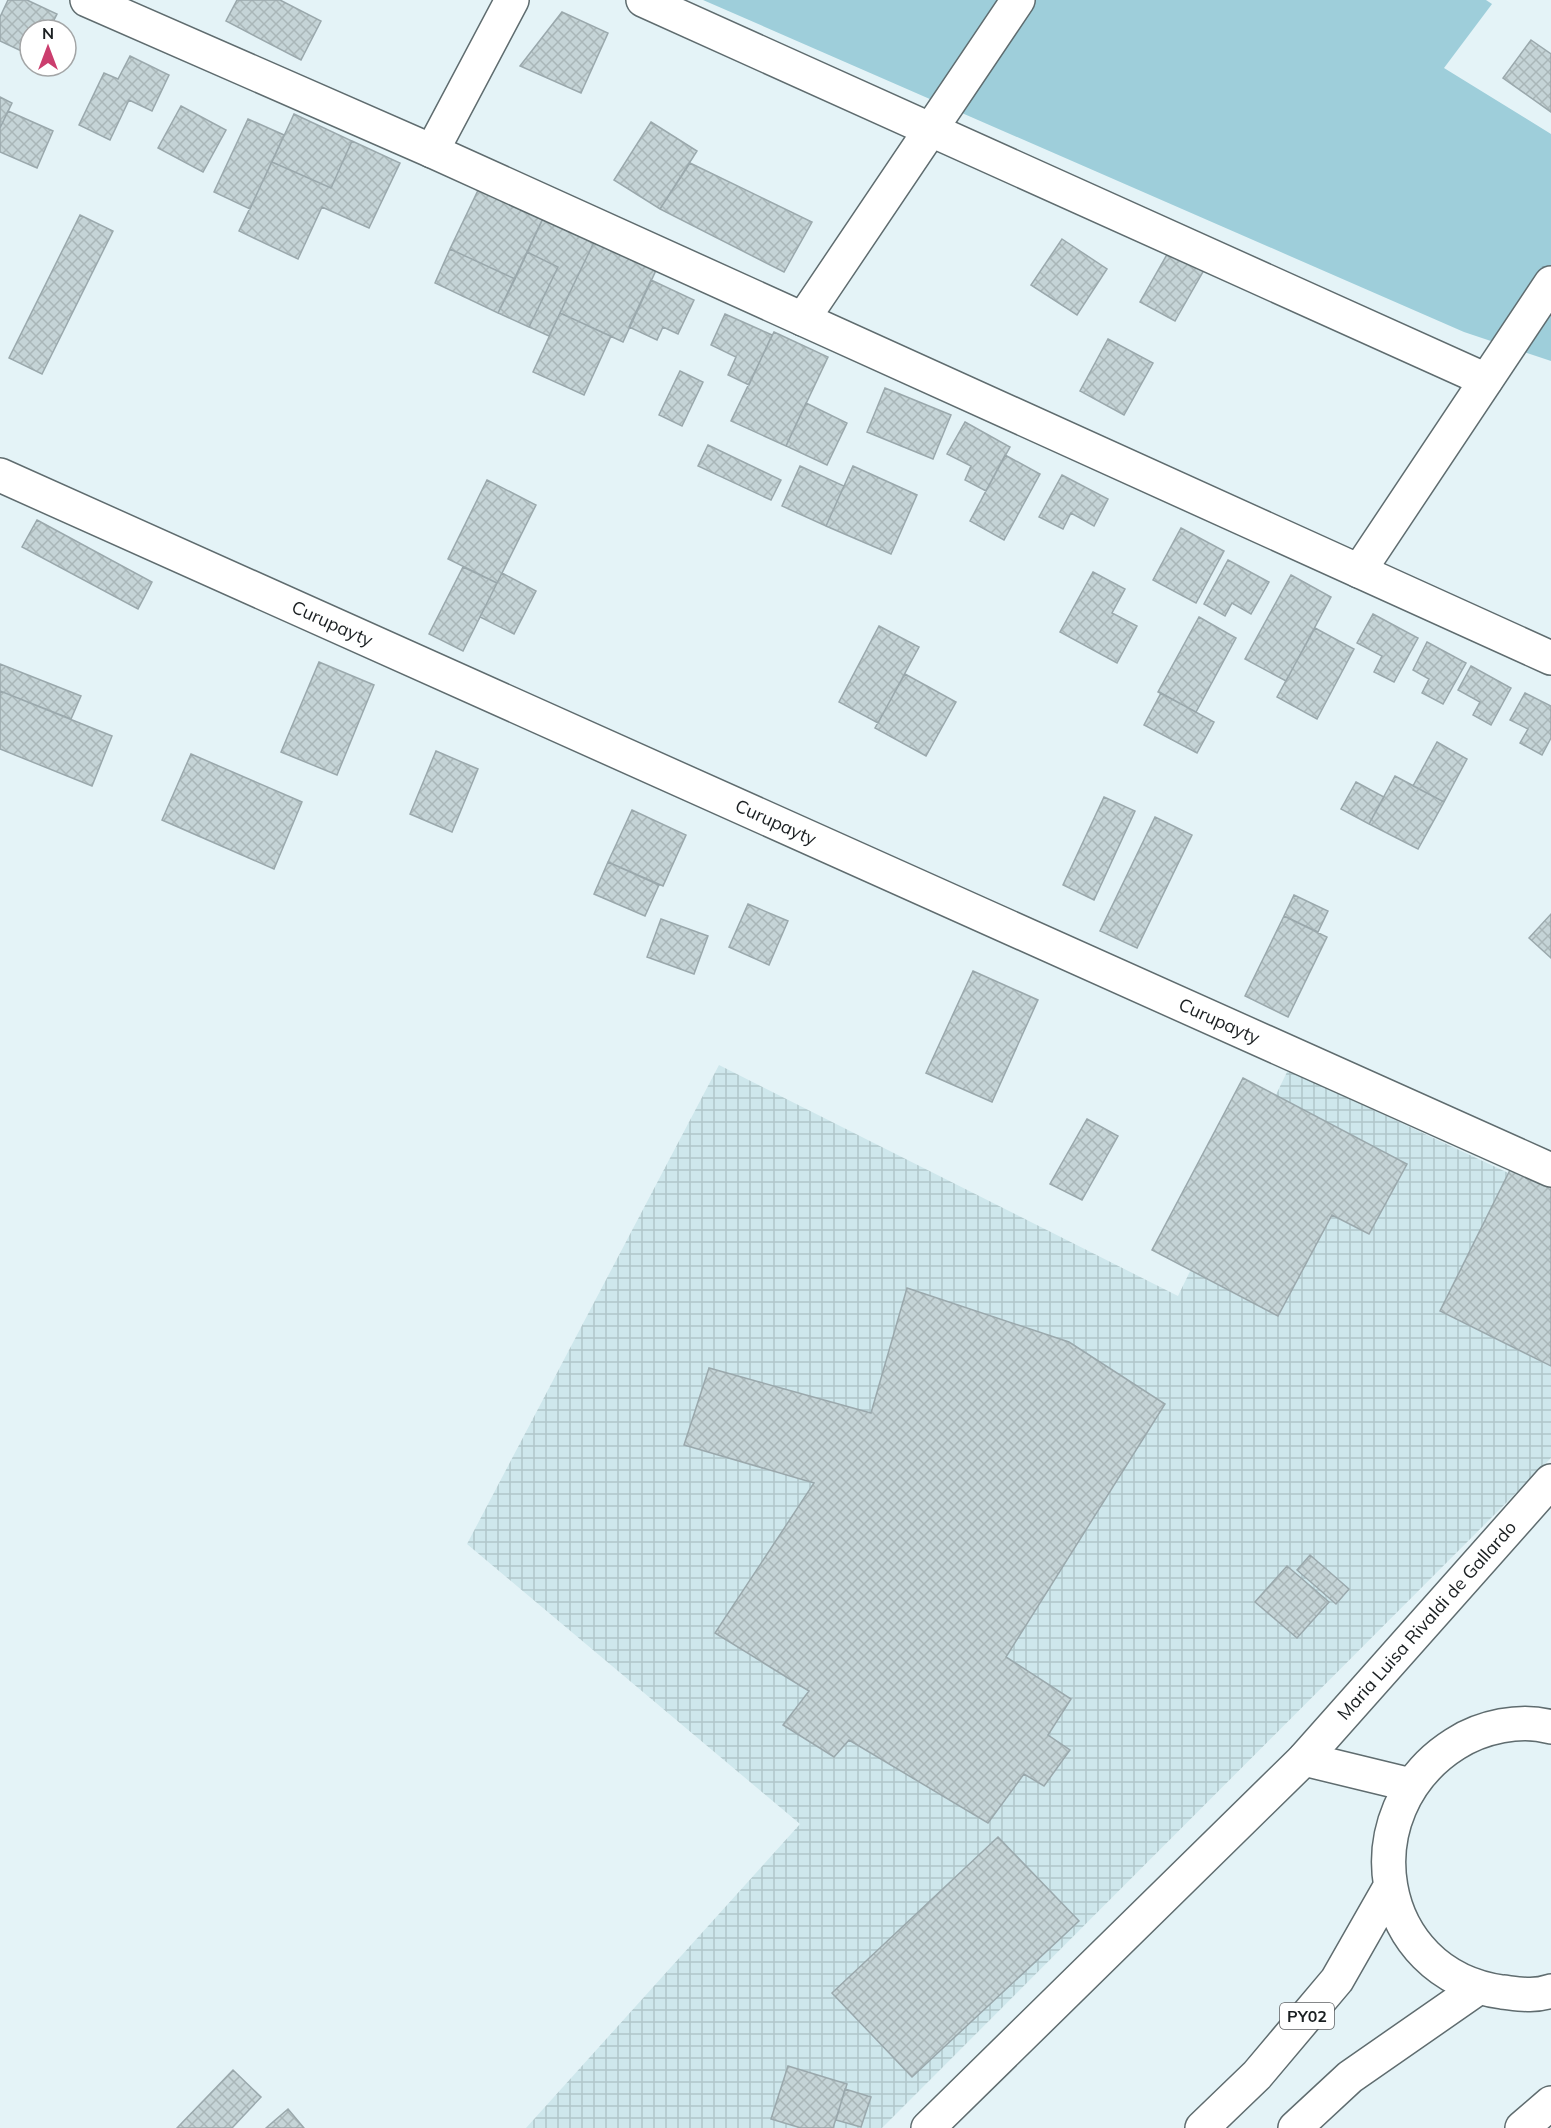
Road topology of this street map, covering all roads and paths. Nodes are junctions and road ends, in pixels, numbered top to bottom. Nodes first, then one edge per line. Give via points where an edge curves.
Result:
1 (87, 0) edge
2 (512, 0) edge
3 (643, 0) edge
4 (1018, 0) edge
5 (931, 129) junction
6 (432, 152) junction
7 (1551, 283) edge
8 (803, 319) junction
9 (1486, 380) junction
10 (0, 475) edge
11 (1359, 571) junction
12 (1551, 658) edge
13 (1551, 1170) edge
14 (1551, 1481) edge
15 (1549, 1725) edge
16 (1304, 1759) junction
17 (1410, 1785) junction
18 (1390, 1887) junction
19 (1478, 1988) junction
20 (1551, 1991) edge
21 (1551, 2103) edge
22 (928, 2128) edge
23 (1202, 2128) edge
24 (1295, 2128) edge
25 (1522, 2128) edge

1 - 6 main road
2 - 6 main road
3 - 5 main road
4 - 5 main road
5 - 8 main road
5 - 9 main road
6 - 8 main road
7 - 9 main road
8 - 11 main road
9 - 11 main road
10 - 13 main road, Curupayty
11 - 12 main road
14 - 16 main road, Maria Luisa Rivaldi de Gallardo
15 - 17 main road via 1507,1725 1470,1735 1437,1756
16 - 17 main road
16 - 22 main road, Maria Luisa Rivaldi de Gallardo
17 - 18 main road via 1393,1824
18 - 19 main road via 1399,1914 1431,1959
18 - 23 main road, PY02 via 1337,1980 1257,2075
19 - 20 main road via 1536,1996
19 - 24 main road via 1350,2077
21 - 25 main road

